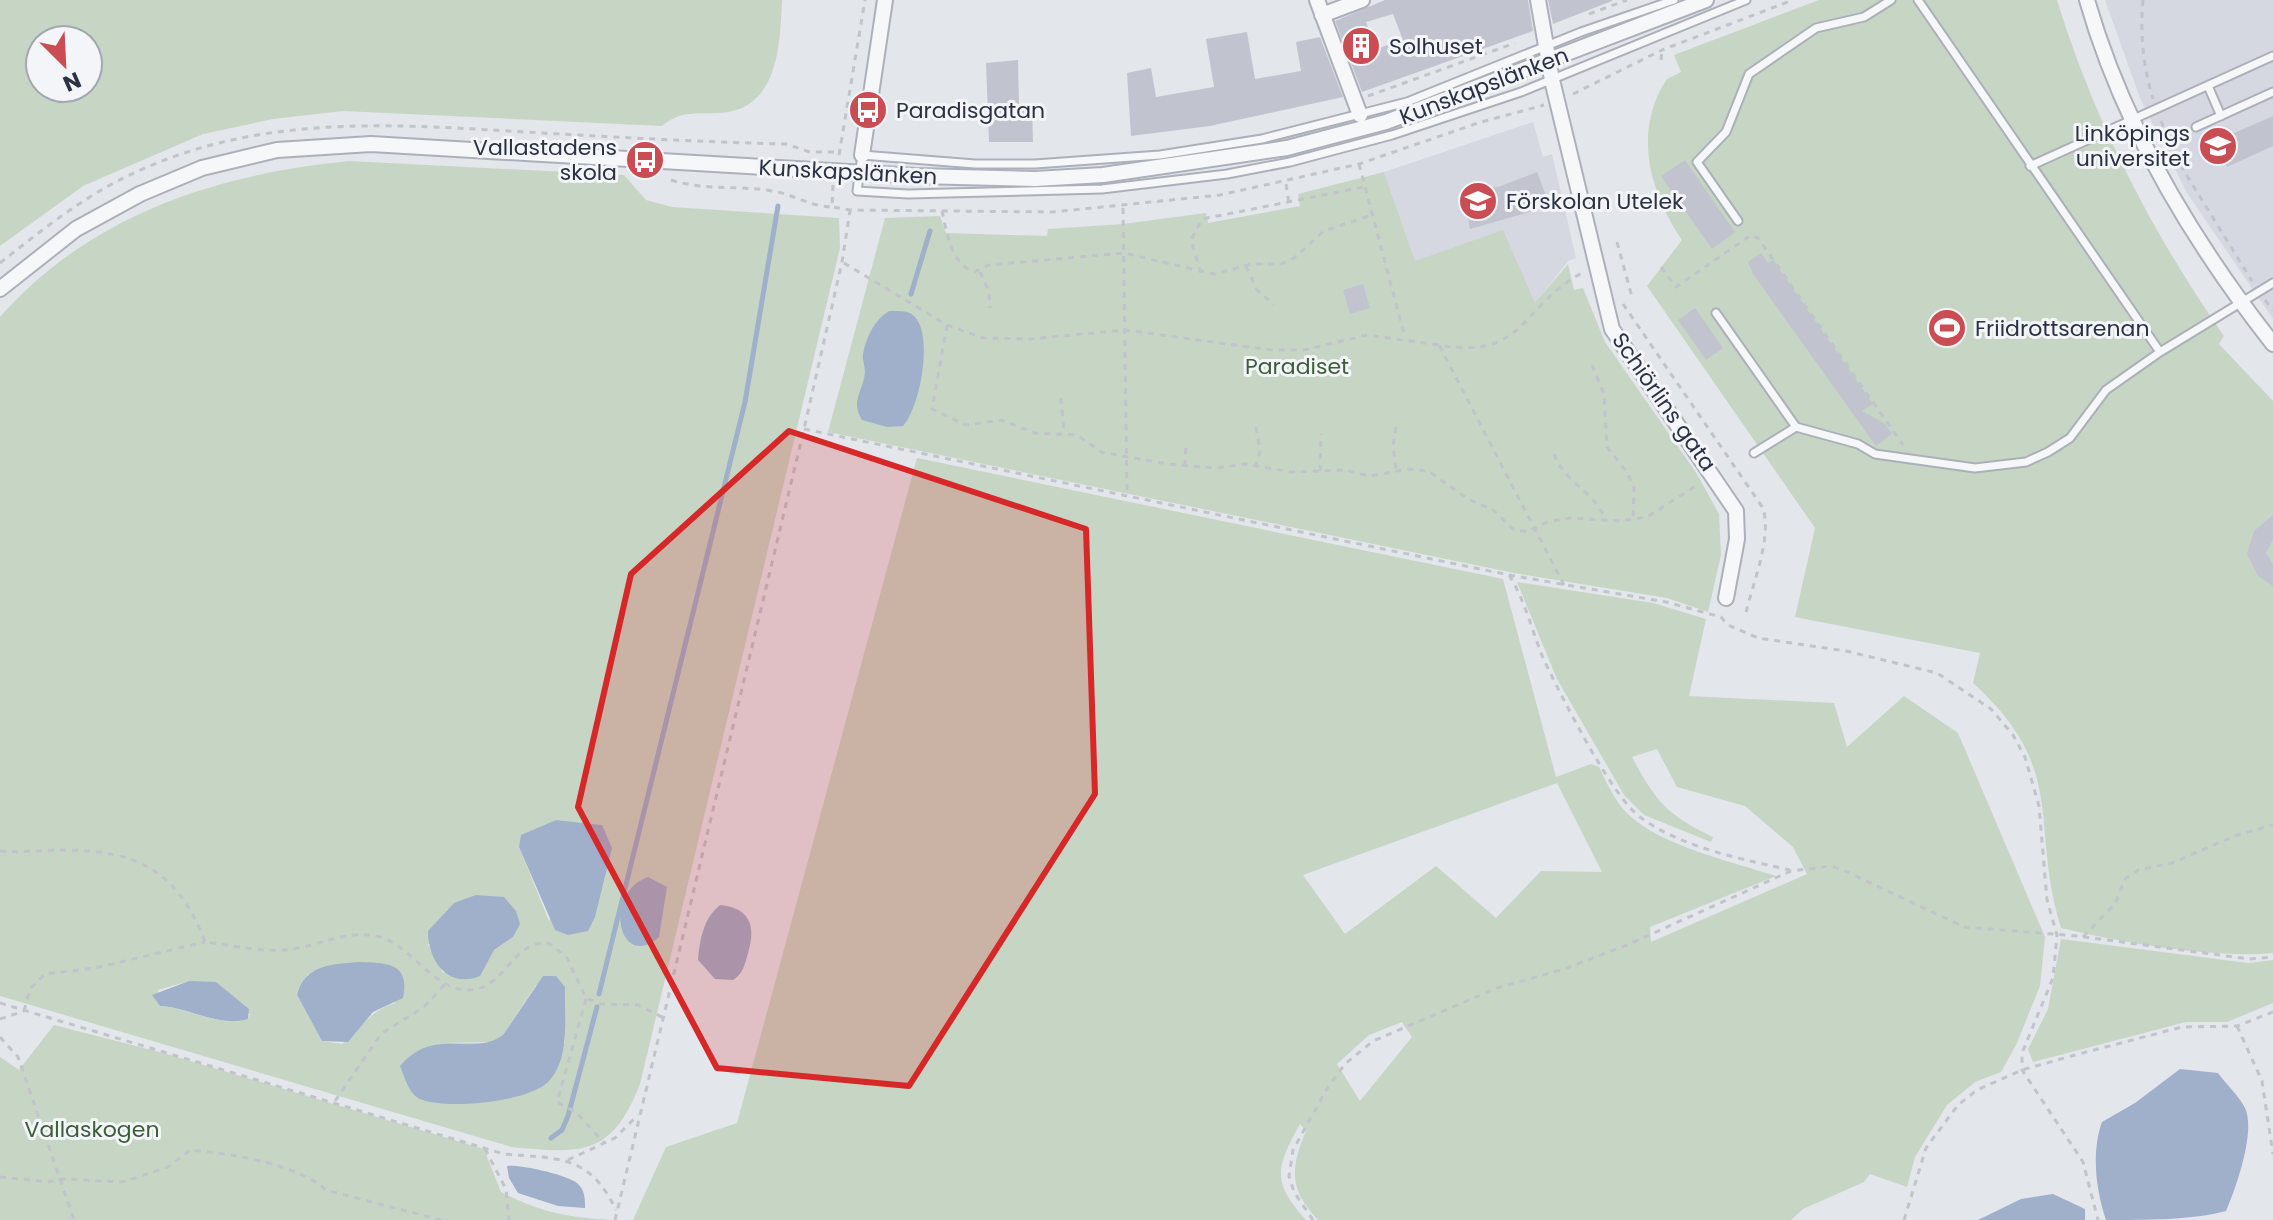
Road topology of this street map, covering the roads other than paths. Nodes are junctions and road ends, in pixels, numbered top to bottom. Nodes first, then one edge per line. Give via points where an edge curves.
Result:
1 (885, 0) edge
2 (1317, 0) edge
3 (1362, 0) edge
4 (1538, 0) edge
5 (1674, 0) edge
6 (1706, 0) edge
7 (1746, 0) edge
8 (1891, 0) edge
9 (1918, 0) edge
10 (2087, 0) edge
11 (1322, 15) junction
12 (1545, 46) junction
13 (2273, 56) edge
14 (1548, 62) junction
15 (1552, 80) junction
16 (2208, 86) junction
17 (2273, 92) edge
18 (1360, 115) junction
19 (2221, 116) junction
20 (2132, 119) junction
21 (2196, 127) dead end
22 (862, 155) junction
23 (2030, 166) junction
24 (860, 173) junction
25 (1738, 221) dead end
26 (2273, 283) edge
27 (0, 289) edge
28 (2240, 302) junction
29 (1716, 313) dead end
30 (2273, 344) edge
31 (2160, 352) junction
32 (1796, 427) junction
33 (1754, 453) dead end
34 (1726, 598) dead end

1 - 22 street
2 - 11 street
3 - 11 street
4 - 12 street, Schiörlins gata
5 - 12 lane
6 - 14 street, Kunskapslänken
7 - 15 lane
8 - 25 lane via 1864,17 1816,28 1749,74 1726,132 1697,162
9 - 23 lane
10 - 20 street
11 - 18 street
12 - 14 street, Schiörlins gata
12 - 18 lane via 1457,84
13 - 16 lane
14 - 15 street, Schiörlins gata
14 - 24 street, Kunskapslänken via 1386,122 1224,159 1035,179
15 - 24 lane via 1341,149 1181,181 1102,189 908,194 857,191
15 - 34 street, Schiörlins gata via 1612,329 1736,511 1737,539
16 - 19 lane
16 - 20 lane
17 - 19 lane
18 - 22 lane via 1207,149 1101,161 975,164
19 - 21 lane
20 - 23 lane
20 - 28 street via 2184,217
22 - 24 lane
23 - 31 lane
24 - 27 street, Kunskapslänken via 371,144 277,150 202,168 140,194 76,229
26 - 28 lane
28 - 30 street
28 - 31 lane
29 - 32 lane
31 - 32 lane via 2106,390 2070,438 2026,462 1975,468 1914,461 1875,454
32 - 33 lane

